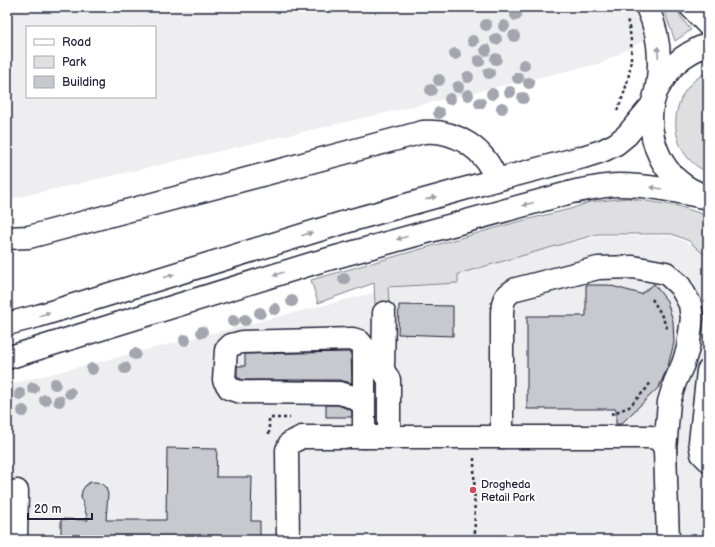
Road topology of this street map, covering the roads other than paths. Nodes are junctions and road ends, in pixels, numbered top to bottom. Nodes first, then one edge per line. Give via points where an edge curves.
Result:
1 (648, 7) edge
2 (691, 7) edge
3 (708, 25) edge
4 (708, 44) edge
5 (654, 98) junction
6 (496, 180) junction
7 (708, 198) edge
8 (7, 238) edge
9 (384, 313) dead end
10 (7, 324) edge
11 (7, 358) edge
12 (708, 371) edge
13 (364, 407) junction
14 (364, 437) junction
15 (388, 437) junction
16 (502, 437) junction
17 (665, 450) junction
18 (708, 460) edge
19 (17, 491) dead end
20 (16, 540) edge
21 (288, 540) edge
22 (668, 540) edge

5 -> 1 street via 659,62 656,30
2 - 3 street
4 - 5 street via 689,52 669,69
5 - 6 street via 627,135 616,144 583,157
5 - 7 street via 651,129 656,152 669,172 686,188
6 - 8 street via 487,160 456,135 423,132 29,237
10 -> 6 street via 352,220
7 -> 11 street via 643,186 604,186 572,192 314,263
9 - 15 street via 383,370 389,380
12 - 18 street via 700,442 702,454
13 - 13 street via 358,400 339,392 240,392 230,389 224,380 226,350 231,345 242,342 353,339 359,341 364,347
13 - 14 street
14 - 15 street
14 - 21 street via 302,437 290,444 287,450
15 - 16 street
16 - 17 street via 650,437 662,443
16 - 17 street via 502,303 506,295 516,289 598,268 633,267 666,274 680,286 690,304 691,332 669,402
17 - 22 street
19 - 20 street

